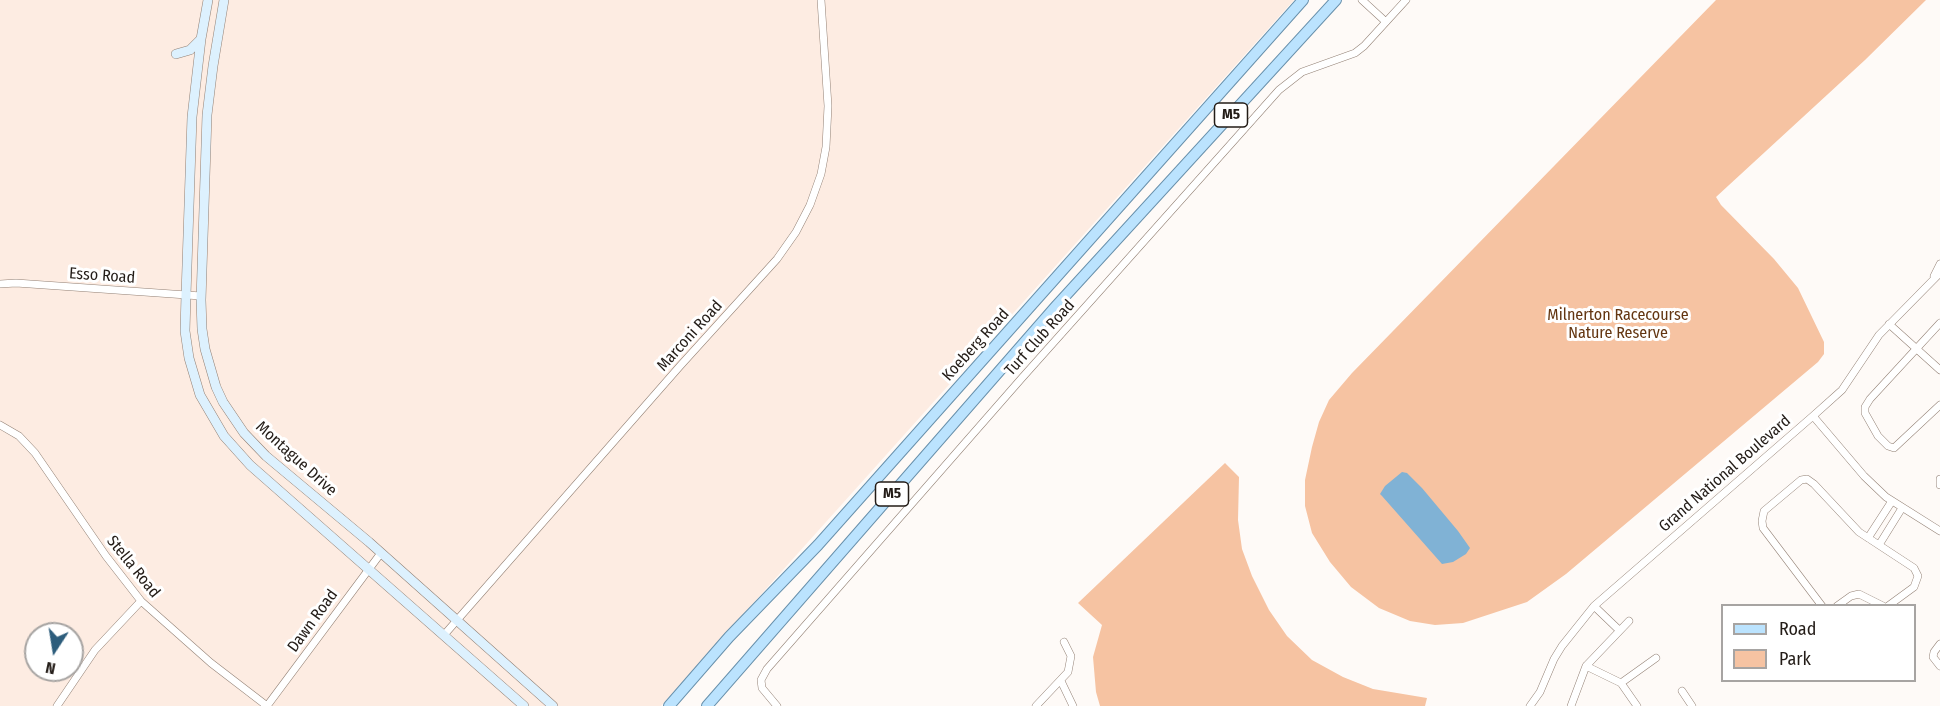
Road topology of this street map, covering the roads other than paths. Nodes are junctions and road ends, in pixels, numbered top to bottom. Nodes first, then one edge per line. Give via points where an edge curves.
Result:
1 (208, 0) edge
2 (224, 0) edge
3 (821, 0) edge
4 (1303, 0) edge
5 (1336, 0) edge
6 (1362, 0) edge
7 (1406, 0) edge
8 (1386, 22) junction
9 (201, 39) junction
10 (176, 54) dead end
11 (1940, 264) edge
12 (1940, 273) edge
13 (1933, 278) junction
14 (0, 284) edge
15 (186, 296) junction
16 (201, 296) junction
17 (1940, 323) edge
18 (1889, 324) junction
19 (1917, 348) junction
20 (1940, 370) edge
21 (1940, 405) edge
22 (1814, 417) junction
23 (0, 425) edge
24 (1940, 479) edge
25 (1940, 484) edge
26 (1892, 501) junction
27 (1902, 508) junction
28 (1940, 531) edge
29 (1868, 538) junction
30 (1879, 545) junction
31 (381, 553) junction
32 (369, 569) junction
33 (141, 601) junction
34 (1820, 604) edge
35 (1840, 604) edge
36 (1879, 604) edge
37 (1891, 604) edge
38 (1592, 608) junction
39 (457, 620) junction
40 (1629, 621) dead end
41 (1618, 632) junction
42 (444, 635) junction
43 (1064, 642) dead end
44 (1940, 644) edge
45 (1656, 658) dead end
46 (1586, 666) junction
47 (1940, 666) edge
48 (1061, 681) junction
49 (1621, 683) junction
50 (1682, 691) dead end
51 (1540, 692) junction
52 (57, 706) edge
53 (267, 706) edge
54 (524, 706) edge
55 (553, 706) edge
56 (669, 706) edge
57 (706, 706) edge
58 (777, 706) edge
59 (1036, 706) edge
60 (1073, 706) edge
61 (1530, 706) edge
62 (1539, 706) edge
63 (1571, 706) edge
64 (1637, 706) edge
65 (1692, 706) edge

1 - 9 main road, Montague Drive
2 - 16 main road, Montague Drive via 207,115
3 - 39 street, Marconi Road via 828,106 826,147 821,174 796,232 777,259
4 - 56 main road, Koeberg Road / M5 via 826,537 729,637
5 - 57 main road, Koeberg Road / M5 via 1057,305
6 - 8 street
7 - 8 street, Turf Club Road
8 - 58 street, Turf Club Road via 1355,53 1302,72 1279,90 1021,379 766,669 762,688
9 - 10 main road via 190,50
9 - 15 main road, Montague Drive via 192,117
11 - 13 street, Grand National Boulevard
12 - 13 street, Grand National Boulevard
13 - 18 street, Grand National Boulevard
14 - 15 street, Esso Road
15 - 16 street, Esso Road
15 - 32 main road, Montague Drive via 189,358 200,395 224,436 250,465
16 - 31 main road, Montague Drive via 201,329 208,362 233,420 266,456
17 - 19 street
18 - 19 street
18 - 22 street, Grand National Boulevard via 1842,390
19 - 20 street
19 - 21 street via 1870,399 1865,407 1867,418 1878,436 1894,448
22 - 26 street via 1863,476
22 - 38 street, Grand National Boulevard
23 - 33 street, Stella Road via 19,436 35,453
24 - 25 street
26 - 27 street
26 - 29 street
27 - 28 street
27 - 30 street
29 - 30 street
29 - 34 street via 1807,480 1796,484 1764,511 1763,528
30 - 37 street via 1914,568 1918,576 1914,587
31 - 32 street, Dawn Road
31 - 39 main road, Montague Drive
32 - 42 main road, Montague Drive
32 - 53 street, Dawn Road
33 - 52 street via 95,650
33 - 53 street, Stella Road
35 - 36 street via 1860,594
38 - 41 street
38 - 51 street, Grand National Boulevard via 1554,658
39 - 42 street, Marconi Road
39 - 55 main road, Montague Drive
40 - 41 street
41 - 46 street
42 - 54 main road, Montague Drive
43 - 48 street via 1071,656 1068,672
44 - 47 street via 1933,657
45 - 49 street
46 - 49 street
46 - 63 street
48 - 59 street
48 - 60 street
49 - 64 street
50 - 65 street
51 - 61 street, Grand National Boulevard
51 - 62 street, Grand National Boulevard

